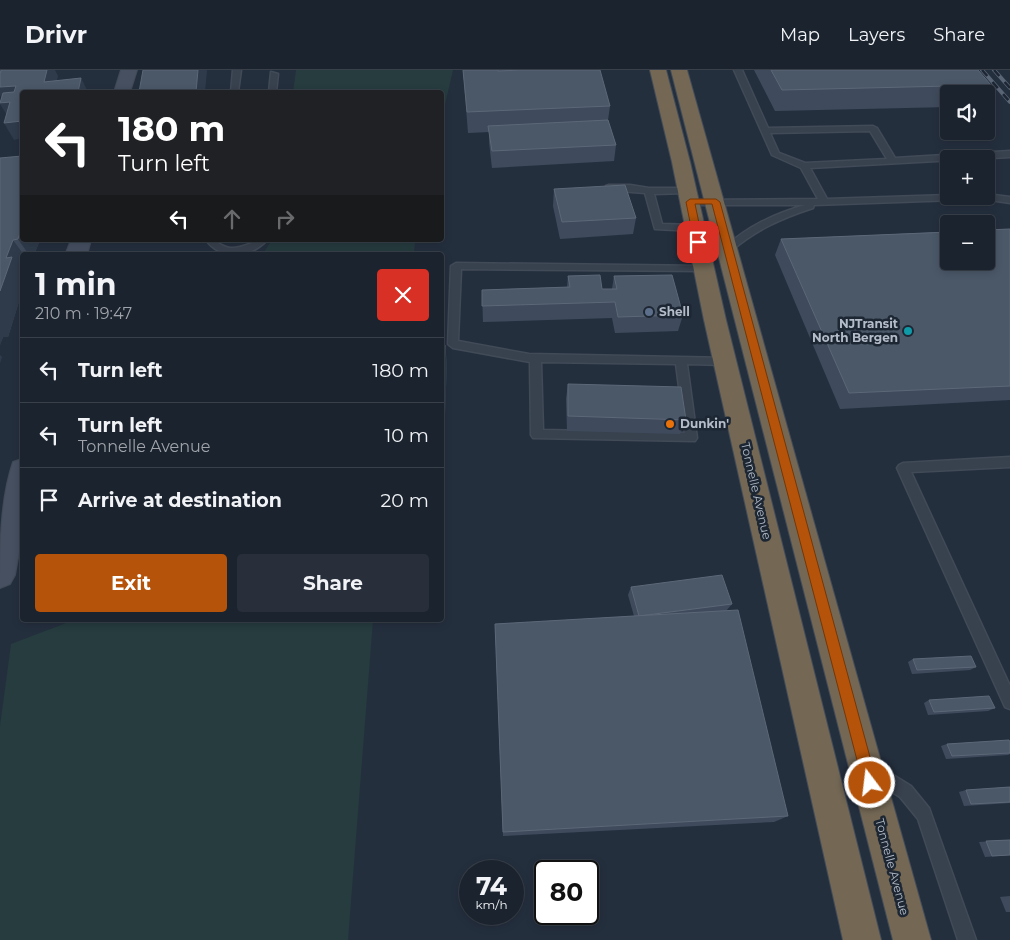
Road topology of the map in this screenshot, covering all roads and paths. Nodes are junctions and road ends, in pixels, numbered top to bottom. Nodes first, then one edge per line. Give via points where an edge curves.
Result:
1 (129, 70) edge
2 (238, 70) edge
3 (282, 70) edge
4 (658, 70) edge
5 (680, 70) edge
6 (738, 70) edge
7 (274, 72) edge
8 (123, 90) edge
9 (235, 90) edge
10 (273, 90) edge
11 (766, 131) junction
12 (1010, 154) edge
13 (892, 160) junction
14 (804, 166) junction
15 (603, 188) edge
16 (649, 191) junction
17 (689, 196) junction
18 (1010, 200) edge
19 (716, 202) junction
20 (824, 202) junction
21 (696, 228) junction
22 (212, 242) edge
23 (259, 242) edge
24 (727, 250) junction
25 (228, 252) edge
26 (234, 252) edge
27 (704, 268) junction
28 (535, 358) junction
29 (681, 360) junction
30 (725, 361) junction
31 (1010, 462) edge
32 (20, 480) edge
33 (0, 575) edge
34 (1010, 702) edge
35 (865, 766) junction
36 (862, 940) edge
37 (912, 940) edge
38 (967, 940) edge

1 - 8 main road
2 - 9 lane
3 - 7 lane
4 - 17 highway, Tonnelle Avenue
5 - 19 highway, Tonnelle Avenue
6 - 11 lane
7 - 10 lane
11 - 13 lane via 873,128
11 - 14 lane via 776,155
12 - 13 lane
13 - 14 lane
14 - 20 lane
15 - 16 lane
16 - 17 lane
16 - 21 lane via 658,227
17 - 19 lane
17 - 21 highway, Tonnelle Avenue
18 - 20 lane via 983,196
19 - 20 lane
19 - 24 highway, Tonnelle Avenue
20 - 24 lane via 763,222 742,235
21 - 27 highway, Tonnelle Avenue
22 - 25 lane
23 - 26 lane
24 - 35 highway, Tonnelle Avenue
27 - 28 lane via 456,266 453,344
27 - 30 highway, Tonnelle Avenue
28 - 29 lane
28 - 29 lane via 537,435 691,438
29 - 30 lane
30 - 36 highway, Tonnelle Avenue
31 - 34 lane via 903,468
32 - 33 main road
35 - 37 highway, Tonnelle Avenue
35 - 38 lane via 909,794 921,808

